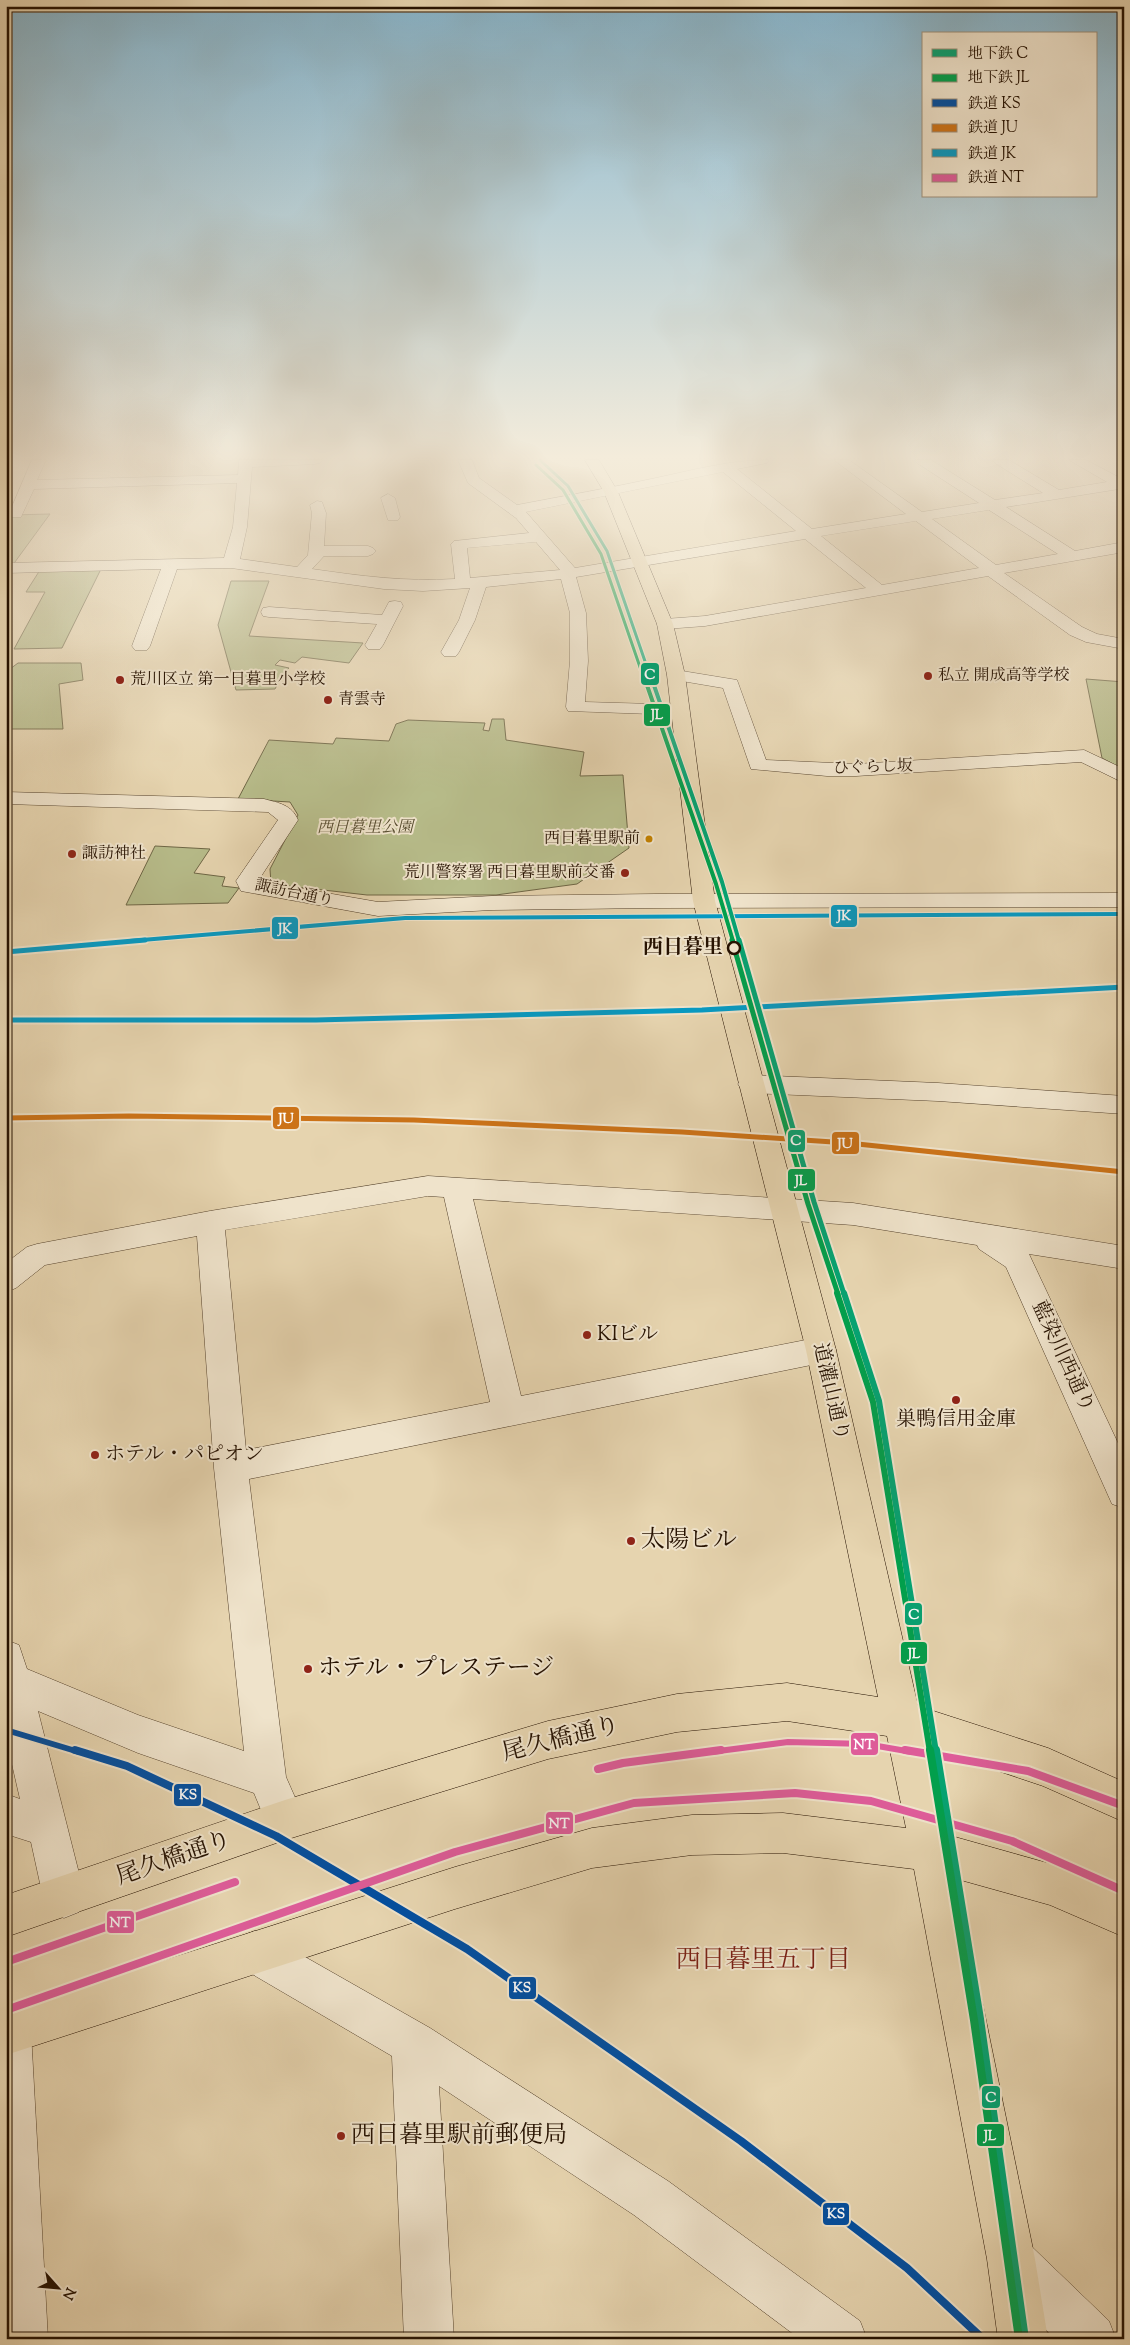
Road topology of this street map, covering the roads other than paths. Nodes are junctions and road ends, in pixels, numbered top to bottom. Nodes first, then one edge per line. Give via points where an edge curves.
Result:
1 (169, 569) edge
2 (275, 569) edge
3 (303, 569) edge
4 (467, 569) edge
5 (566, 569) edge
6 (590, 569) edge
7 (644, 569) edge
8 (853, 569) edge
9 (1001, 569) edge
10 (993, 571) junction
11 (300, 573) junction
12 (569, 573) junction
13 (472, 583) junction
14 (403, 586) junction
15 (880, 591) junction
16 (269, 612) dead end
17 (388, 620) junction
18 (665, 624) junction
19 (1124, 644) edge
20 (374, 645) dead end
21 (141, 646) dead end
22 (450, 652) dead end
23 (676, 675) junction
24 (680, 709) junction
25 (1124, 778) edge
26 (6, 798) edge
27 (704, 900) junction
28 (1124, 900) edge
29 (752, 1084) junction
30 (1124, 1105) edge
31 (456, 1188) junction
32 (784, 1208) junction
33 (210, 1222) junction
34 (982, 1236) junction
35 (1124, 1258) edge
36 (6, 1280) edge
37 (821, 1350) junction
38 (509, 1412) junction
39 (231, 1468) junction
40 (1124, 1493) edge
41 (8, 1672) edge
42 (904, 1720) junction
43 (267, 1778) junction
44 (1124, 1802) edge
45 (6, 1814) edge
46 (286, 1820) junction
47 (48, 1828) junction
48 (931, 1851) junction
49 (64, 1897) junction
50 (6, 1916) edge
51 (1124, 1916) edge
52 (255, 1952) junction
53 (8, 2032) edge
54 (414, 2044) junction
55 (1011, 2259) junction
56 (23, 2339) edge
57 (429, 2339) edge
58 (842, 2339) edge
59 (1024, 2339) edge
60 (1091, 2339) edge

1 - 21 street
2 - 11 street
3 - 11 street
4 - 13 street
5 - 12 street
6 - 12 street
7 - 18 main road, 道灌山通り
8 - 15 street
9 - 10 street
10 - 15 street
10 - 19 street via 1076,631 1092,638
11 - 14 street
12 - 13 street
12 - 24 street via 578,613 579,661 575,706
13 - 14 street
13 - 22 street via 467,620
14 - 17 street
15 - 18 street via 705,621
16 - 17 street
17 - 20 street
18 - 23 main road, 道灌山通り
23 - 24 main road, 道灌山通り
23 - 25 street, ひぐらし坂 via 731,684 758,765 856,770 1084,756
24 - 27 main road, 道灌山通り
26 - 27 street, 諏訪台通り via 264,805 282,811 288,820 247,881 248,886 353,906 378,909 492,903
27 - 28 street
27 - 29 main road, 道灌山通り
29 - 30 street
29 - 32 main road, 道灌山通り
31 - 32 street
31 - 33 street via 428,1186
31 - 38 street
32 - 34 street via 853,1214
32 - 37 main road, 道灌山通り
33 - 36 street via 37,1255
33 - 39 street
34 - 35 street
34 - 40 street, 藍染川西通り via 1017,1259
37 - 38 street
37 - 42 main road, 道灌山通り
38 - 39 street
39 - 43 street
41 - 43 street via 138,1734
41 - 47 street
42 - 44 main road, 尾久橋通り via 1048,1768
42 - 46 main road, 尾久橋通り via 787,1702 677,1713 548,1740
42 - 48 main road, 道灌山通り
43 - 46 street
45 - 47 street
46 - 49 main road, 尾久橋通り
47 - 49 street
48 - 51 main road via 1050,1885
48 - 52 main road via 776,1832 692,1835 592,1848
48 - 55 main road, 道灌山通り
49 - 50 main road, 尾久橋通り
52 - 53 main road
52 - 54 street
53 - 56 street
54 - 57 street
54 - 58 street via 651,2198
55 - 59 main road, 道灌山通り
55 - 60 street

